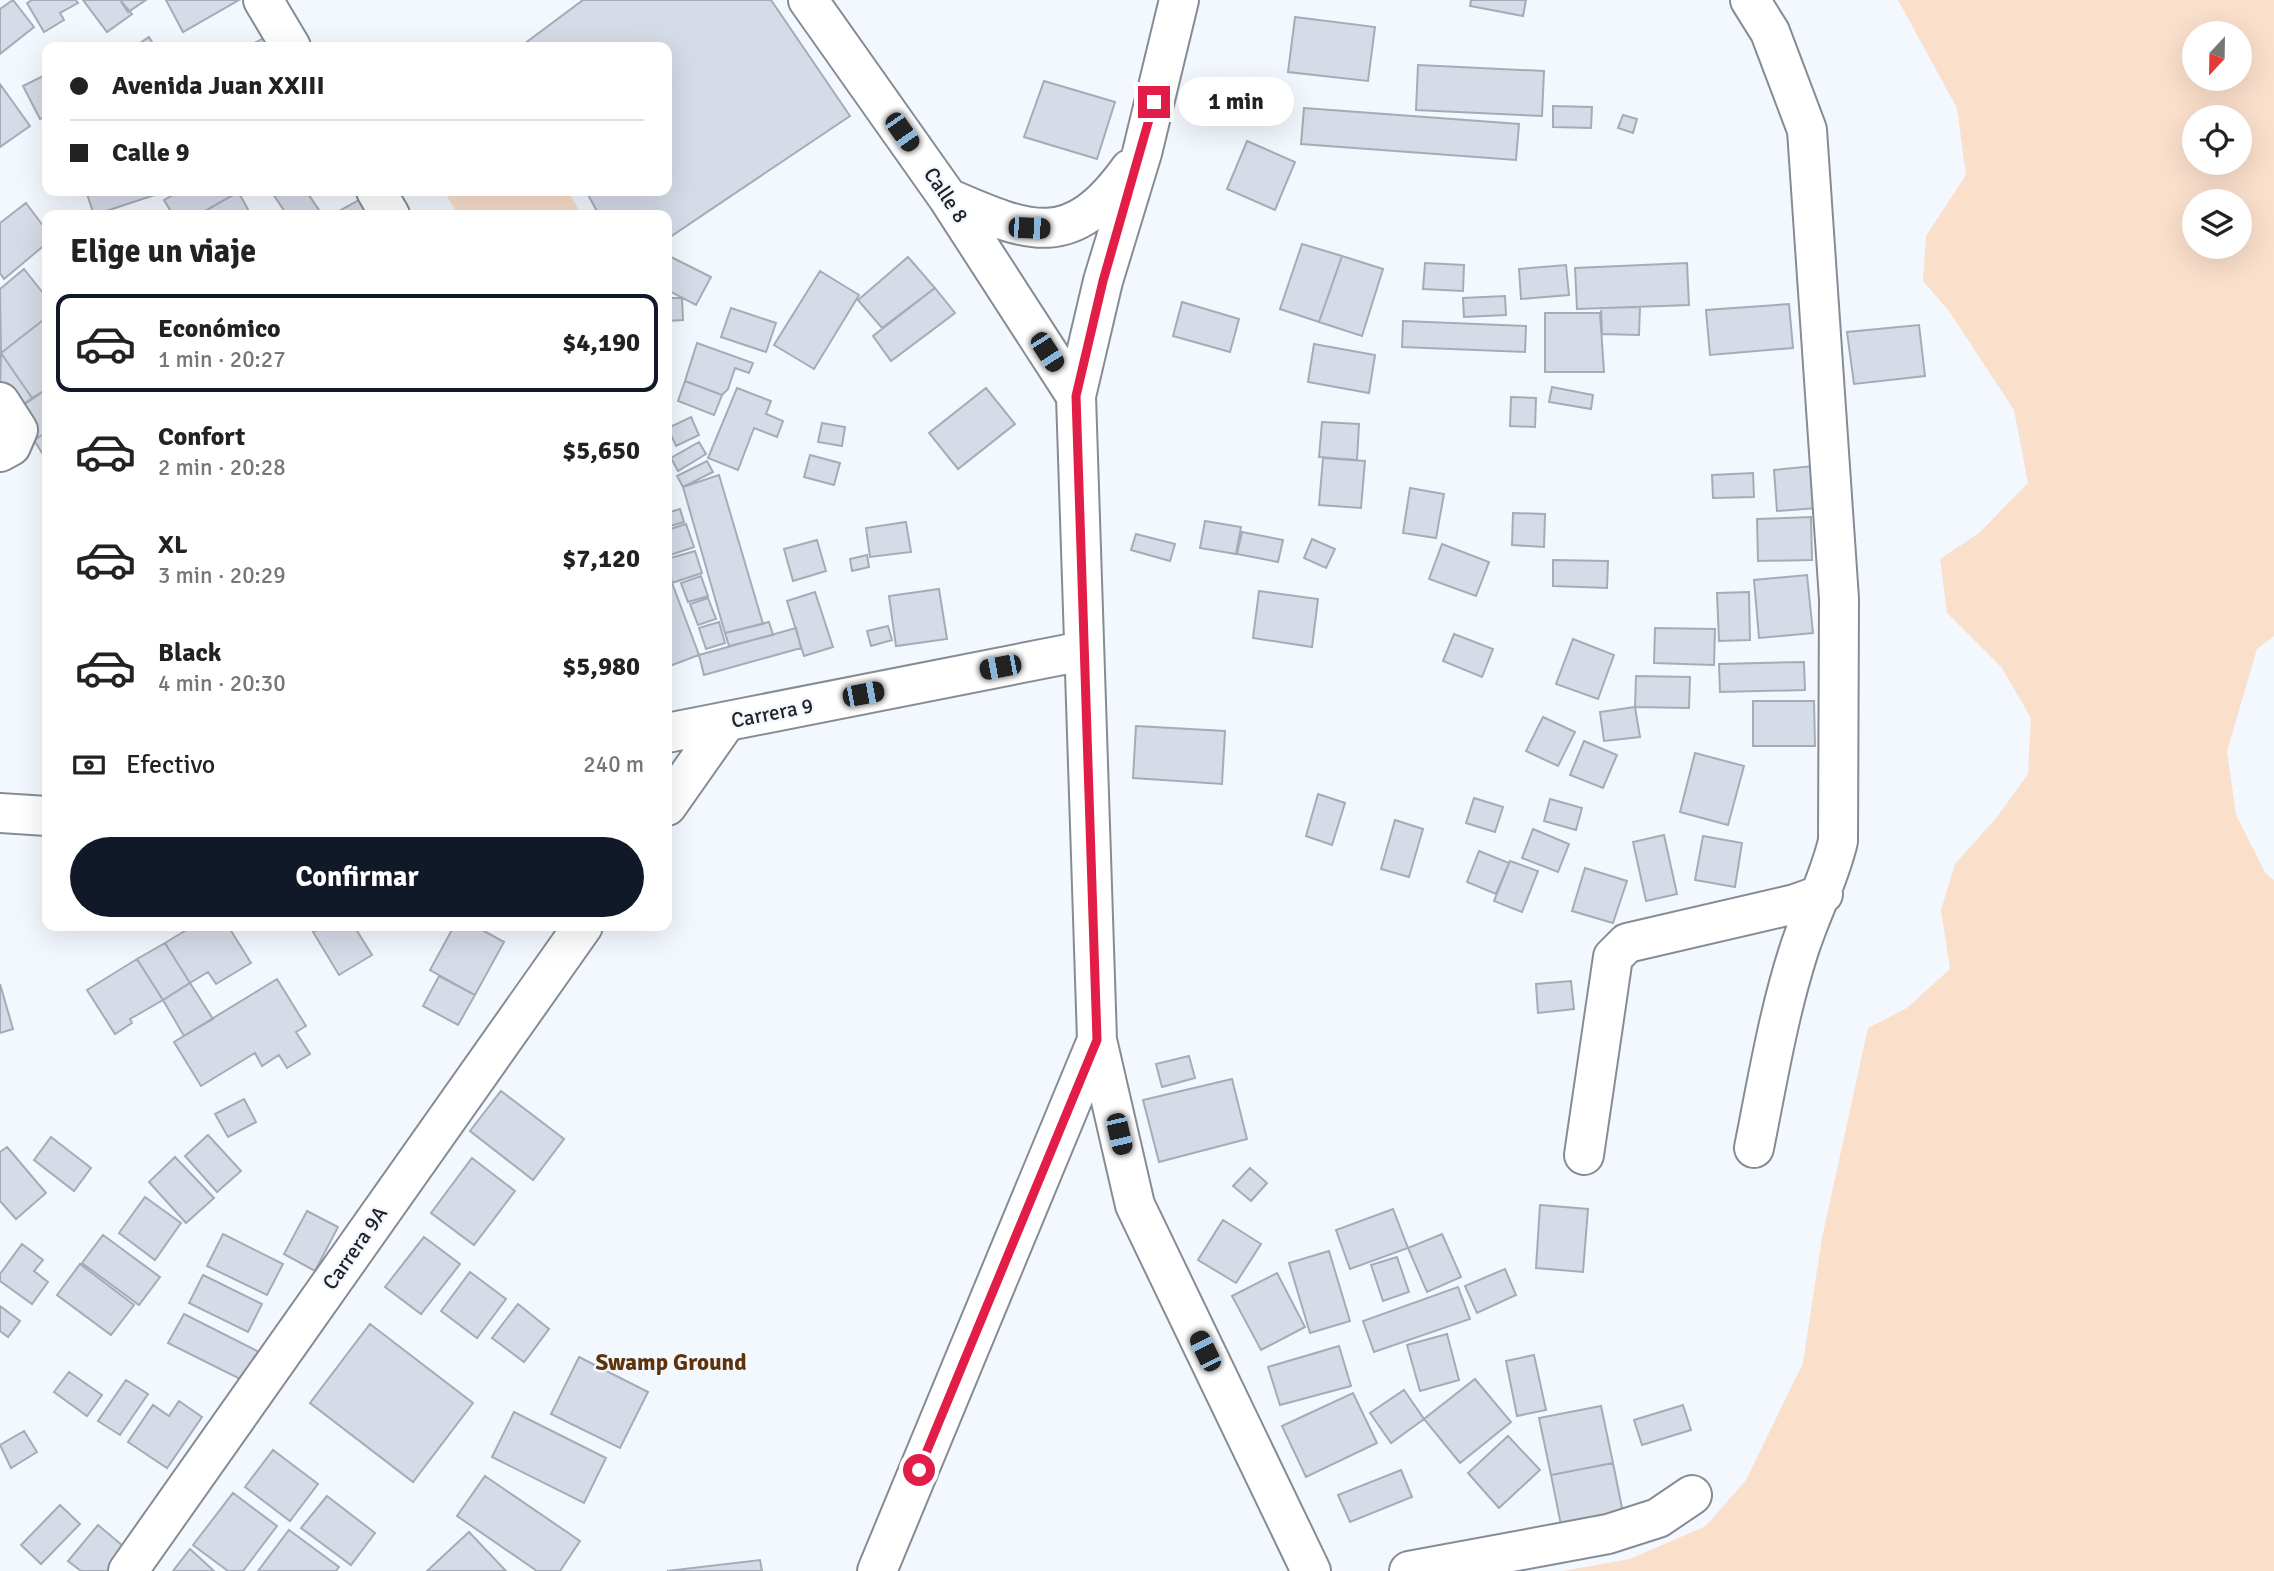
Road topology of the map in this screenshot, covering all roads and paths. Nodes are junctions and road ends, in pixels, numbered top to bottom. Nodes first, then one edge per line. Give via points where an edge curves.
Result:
1 (263, 0) edge
2 (808, 0) edge
3 (1179, 0) edge
4 (1750, 0) edge
5 (288, 42) edge
6 (1142, 153) junction
7 (948, 198) junction
8 (1076, 396) junction
9 (0, 402) edge
10 (0, 452) edge
11 (1083, 651) junction
12 (726, 722) junction
13 (672, 732) edge
14 (672, 799) edge
15 (0, 813) edge
16 (42, 816) edge
17 (1823, 894) junction
18 (579, 931) edge
19 (1097, 1040) junction
20 (1754, 1148) dead end
21 (1584, 1155) dead end
22 (1692, 1495) dead end
23 (128, 1571) edge
24 (877, 1571) edge
25 (1311, 1571) edge
26 (1409, 1571) edge

1 - 5 street
2 - 7 street, Calle 8
3 - 6 street
4 - 17 street via 1770,32 1807,130 1839,599 1838,841
6 - 7 street via 1091,214 1059,229 1029,228 993,218
6 - 8 street via 1103,281
7 - 8 street, Calle 8
8 - 11 street
9 - 10 street via 18,430 10,446
11 - 12 street, Carrera 9
11 - 19 street
12 - 13 street, Carrera 9
12 - 14 street
15 - 16 street
17 - 20 street via 1785,995
17 - 21 street via 1627,943 1613,957
18 - 23 street, Carrera 9A
19 - 24 street
19 - 25 street via 1135,1205
22 - 26 street via 1658,1518 1608,1534

